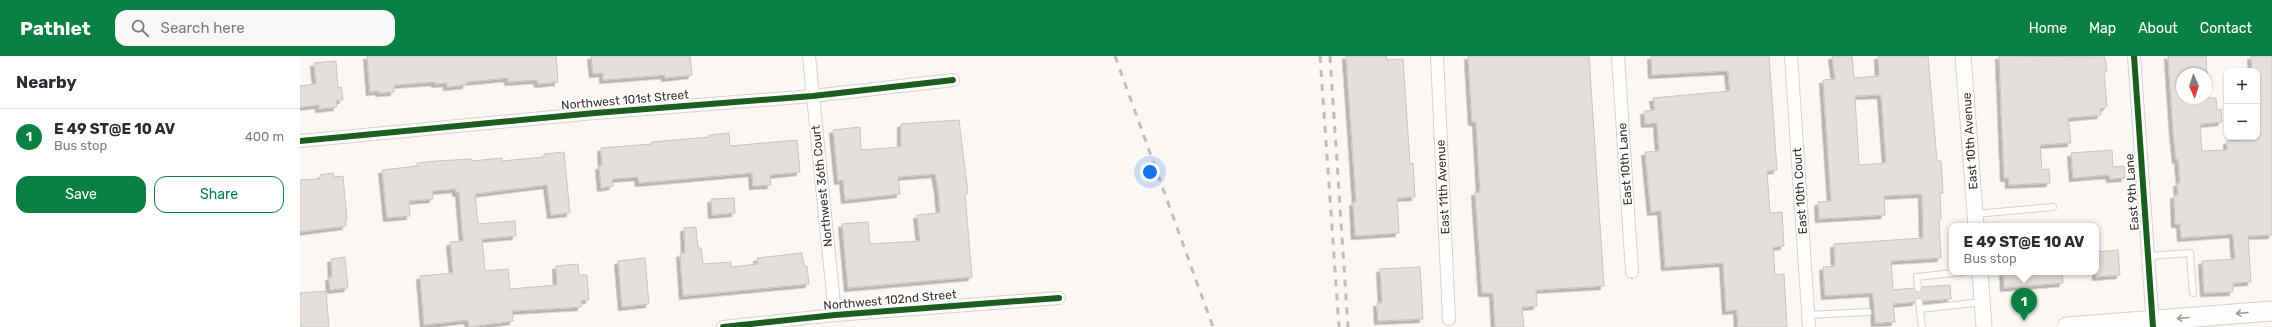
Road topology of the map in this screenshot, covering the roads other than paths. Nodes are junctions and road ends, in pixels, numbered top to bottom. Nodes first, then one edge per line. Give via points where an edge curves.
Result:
1 (809, 56) edge
2 (1437, 56) edge
3 (1618, 56) edge
4 (1791, 56) edge
5 (1963, 56) edge
6 (2134, 56) edge
7 (953, 80) dead end
8 (813, 96) junction
9 (300, 141) edge
10 (2053, 207) dead end
11 (1976, 220) edge
12 (2148, 256) junction
13 (1632, 272) dead end
14 (1949, 273) edge
15 (1980, 275) edge
16 (1918, 288) dead end
17 (2193, 293) dead end
18 (1059, 298) dead end
19 (1919, 302) dead end
20 (1982, 302) junction
21 (1920, 309) junction
22 (2272, 311) edge
23 (1868, 312) dead end
24 (835, 315) junction
25 (1449, 318) dead end
26 (1809, 321) edge
27 (2153, 324) edge
28 (723, 327) edge
29 (1922, 327) edge
30 (1984, 327) edge
31 (2067, 327) edge

1 - 8 street, Northwest 36th Court
2 - 25 street, East 11th Avenue
3 - 13 street, East 10th Lane
4 - 26 street, East 10th Court
5 - 11 street, East 10th Avenue
6 - 12 street, East 9th Lane
7 - 8 street, Northwest 101st Street
8 - 9 street, Northwest 101st Street via 595,113
8 - 24 street, Northwest 36th Court
10 - 11 lane
12 - 17 lane via 2190,253
12 - 27 street, East 9th Lane
14 - 16 lane via 1917,277
15 - 20 street
18 - 24 street, Northwest 102nd Street
19 - 21 lane
20 - 21 lane
20 - 30 street
21 - 29 lane
22 -> 27 main road
23 - 26 lane
24 - 28 street, Northwest 102nd Street
27 - 31 main road

